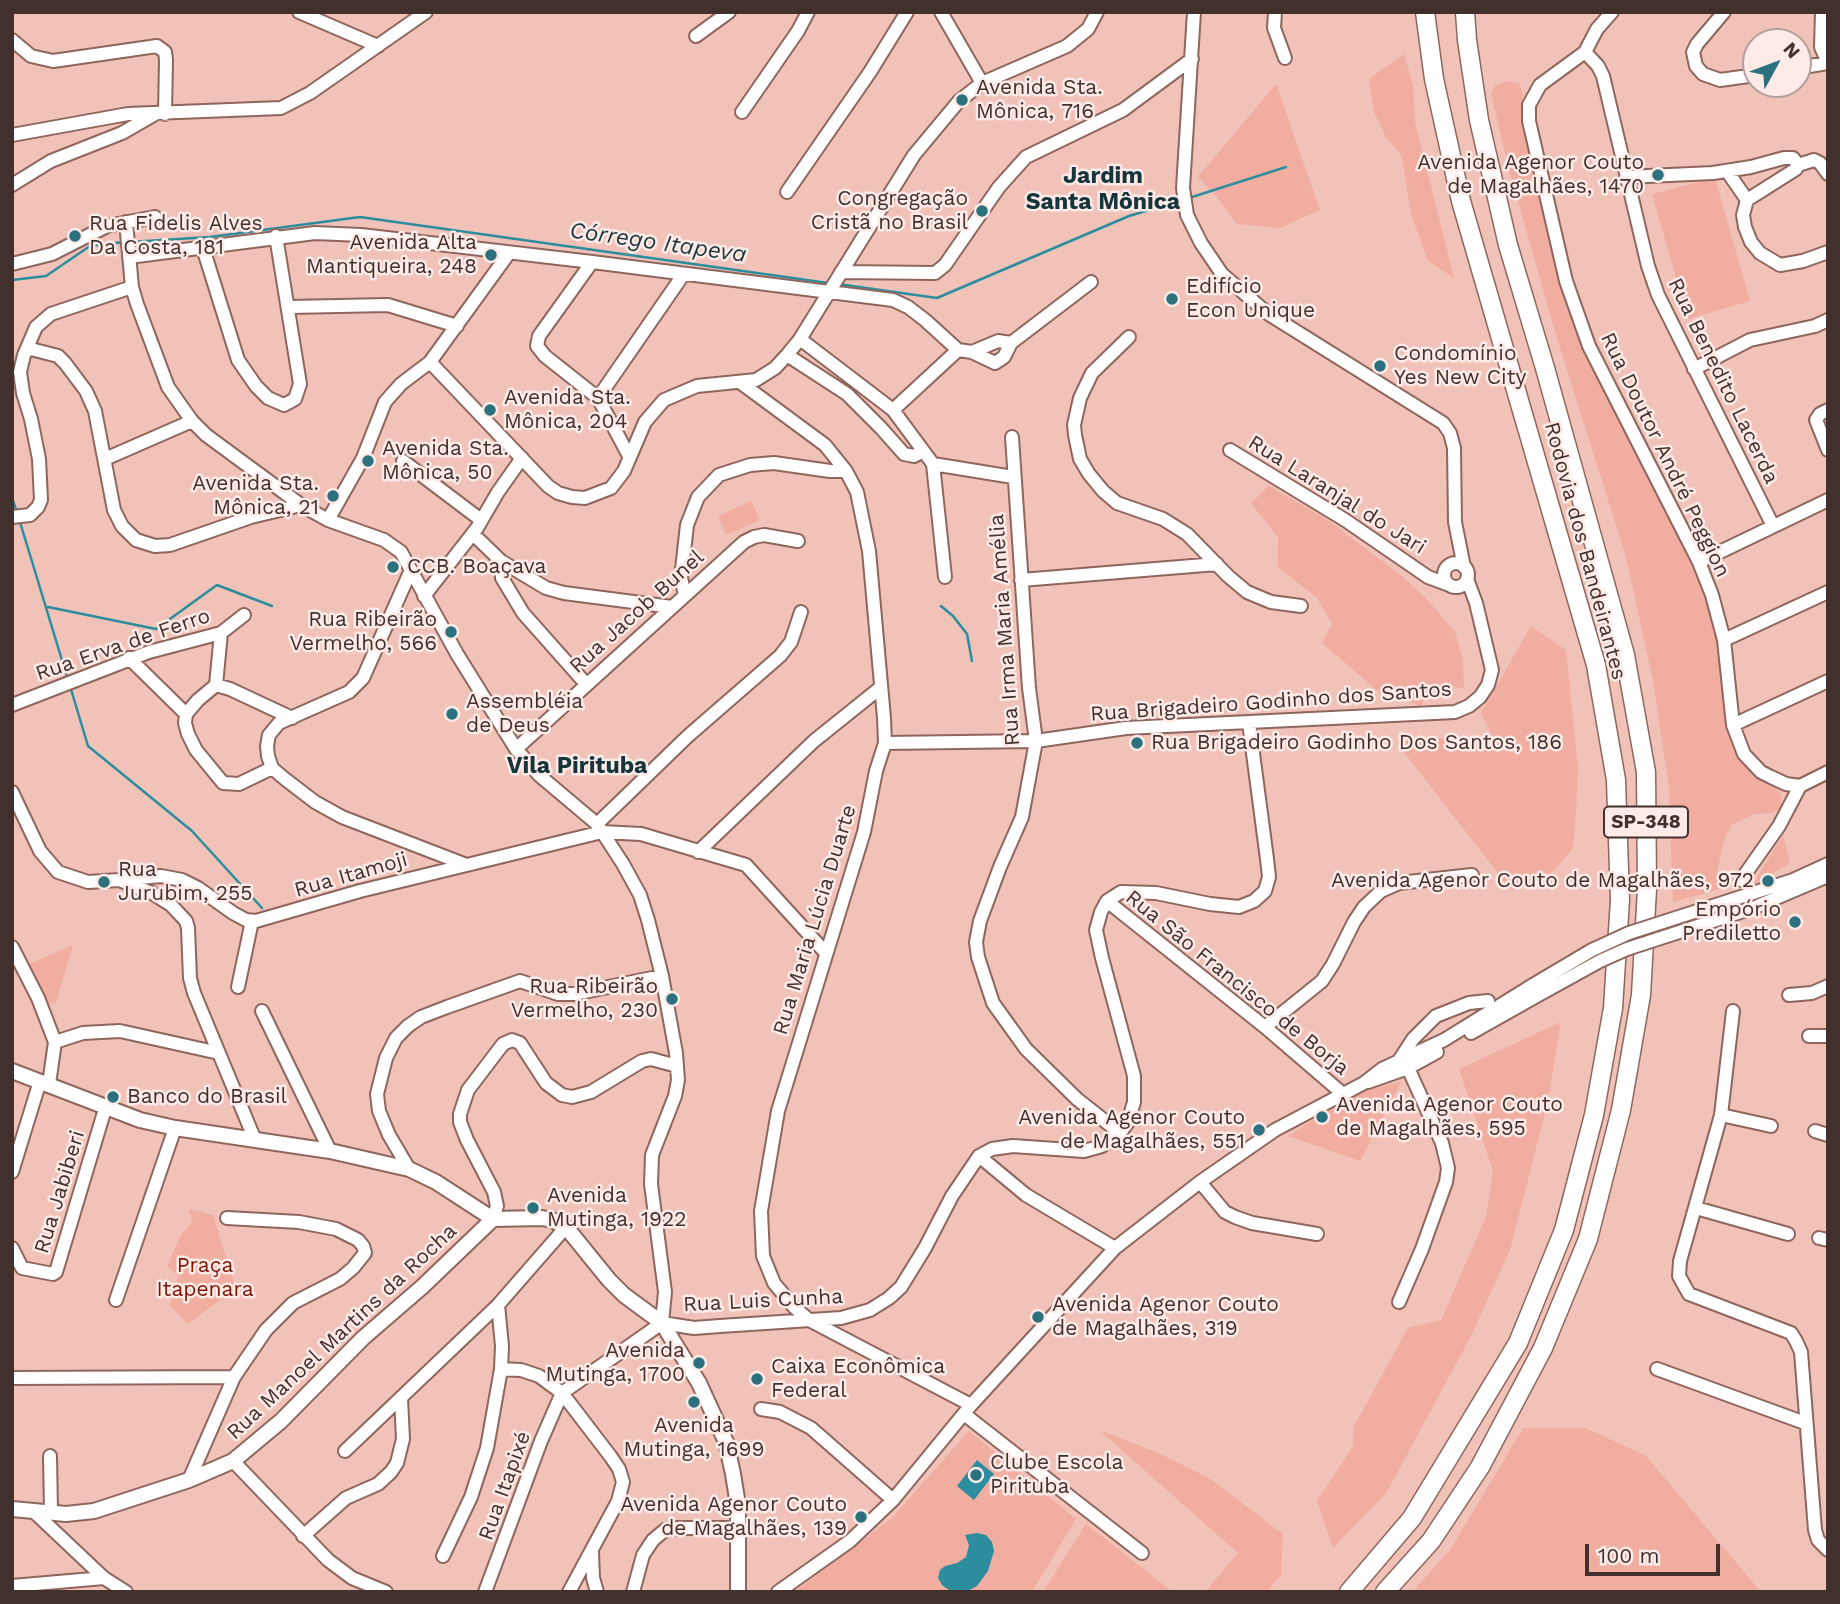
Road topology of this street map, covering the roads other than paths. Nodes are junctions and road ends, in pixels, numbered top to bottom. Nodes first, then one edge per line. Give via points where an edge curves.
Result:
1 (299, 12) edge
2 (426, 12) edge
3 (729, 12) edge
4 (808, 12) edge
5 (907, 12) edge
6 (941, 12) edge
7 (1097, 12) edge
8 (1194, 12) edge
9 (1275, 12) edge
10 (1425, 12) edge
11 (1465, 12) edge
12 (1612, 12) edge
13 (1724, 12) edge
14 (1822, 12) edge
15 (696, 36) dead end
16 (12, 40) edge
17 (379, 46) junction
18 (1585, 52) junction
19 (1192, 58) junction
20 (1285, 58) dead end
21 (1827, 63) edge
22 (1742, 77) edge
23 (982, 83) junction
24 (742, 112) dead end
25 (160, 114) junction
26 (14, 132) edge
27 (1798, 165) junction
28 (1727, 170) junction
29 (1828, 174) edge
30 (1626, 177) junction
31 (12, 185) edge
32 (787, 192) dead end
33 (1747, 200) junction
34 (155, 217) dead end
35 (126, 222) junction
36 (276, 236) junction
37 (203, 248) junction
38 (1828, 251) edge
39 (509, 253) junction
40 (129, 257) junction
41 (593, 262) junction
42 (12, 264) edge
43 (683, 275) junction
44 (1091, 282) dead end
45 (834, 283) junction
46 (132, 287) junction
47 (289, 307) junction
48 (1828, 320) edge
49 (457, 326) junction
50 (1129, 337) dead end
51 (800, 339) junction
52 (1011, 343) junction
53 (27, 348) junction
54 (958, 350) junction
55 (972, 352) junction
56 (787, 355) junction
57 (430, 362) junction
58 (1694, 369) junction
59 (741, 383) junction
60 (598, 398) junction
61 (893, 410) junction
62 (1828, 410) edge
63 (192, 421) junction
64 (1012, 437) dead end
65 (1230, 450) dead end
66 (1828, 450) edge
67 (922, 452) junction
68 (629, 456) junction
69 (523, 458) junction
70 (105, 459) junction
71 (403, 461) dead end
72 (933, 464) junction
73 (846, 471) junction
74 (1013, 477) junction
75 (1828, 500) edge
76 (302, 505) junction
77 (12, 517) edge
78 (328, 520) junction
79 (481, 520) junction
80 (1773, 526) junction
81 (473, 534) junction
82 (798, 541) dead end
83 (501, 561) junction
84 (1699, 562) junction
85 (1217, 564) junction
86 (1457, 569) junction
87 (411, 570) junction
88 (1423, 573) junction
89 (945, 577) dead end
90 (1021, 580) junction
91 (1451, 586) junction
92 (1828, 592) edge
93 (685, 594) junction
94 (424, 596) junction
95 (1301, 606) dead end
96 (673, 607) junction
97 (1477, 609) junction
98 (802, 612) dead end
99 (244, 615) dead end
100 (221, 633) junction
101 (1724, 640) junction
102 (129, 658) junction
103 (1828, 681) edge
104 (586, 684) junction
105 (216, 685) junction
106 (880, 688) junction
107 (12, 705) edge
108 (186, 714) junction
109 (292, 718) junction
110 (1248, 723) junction
111 (1733, 725) junction
112 (1036, 741) junction
113 (885, 743) junction
114 (516, 749) junction
115 (272, 768) junction
116 (1828, 772) edge
117 (1800, 786) junction
118 (12, 792) edge
119 (600, 828) junction
120 (698, 852) junction
121 (465, 864) junction
122 (1828, 864) edge
123 (1472, 875) dead end
124 (1825, 879) edge
125 (119, 880) junction
126 (1741, 880) dead end
127 (1107, 901) junction
128 (252, 921) junction
129 (12, 947) edge
130 (825, 952) junction
131 (662, 976) junction
132 (238, 986) dead end
133 (1828, 986) edge
134 (1531, 993) junction
135 (1788, 995) dead end
136 (1488, 1001) dead end
137 (262, 1011) dead end
138 (1733, 1011) dead end
139 (1436, 1016) junction
140 (1265, 1027) junction
141 (1810, 1036) dead end
142 (1828, 1036) edge
143 (1444, 1040) junction
144 (55, 1042) junction
145 (219, 1053) junction
146 (1403, 1065) junction
147 (677, 1066) junction
148 (12, 1071) edge
149 (44, 1082) junction
150 (1343, 1094) junction
151 (105, 1109) junction
152 (1721, 1115) junction
153 (1771, 1126) dead end
154 (175, 1128) junction
155 (1120, 1133) junction
156 (256, 1140) junction
157 (330, 1151) junction
158 (979, 1156) junction
159 (409, 1169) junction
160 (12, 1172) edge
161 (1200, 1182) junction
162 (1696, 1208) junction
163 (227, 1218) dead end
164 (493, 1219) junction
165 (566, 1227) junction
166 (1317, 1234) dead end
167 (1788, 1234) dead end
168 (12, 1248) edge
169 (1115, 1248) junction
170 (116, 1300) dead end
171 (1399, 1302) dead end
172 (498, 1305) junction
173 (809, 1320) junction
174 (662, 1323) junction
175 (501, 1369) junction
176 (1657, 1369) dead end
177 (234, 1377) junction
178 (12, 1378) edge
179 (562, 1393) junction
180 (401, 1398) junction
181 (761, 1409) dead end
182 (968, 1410) junction
183 (1805, 1423) junction
184 (345, 1451) dead end
185 (50, 1456) dead end
186 (233, 1461) junction
187 (189, 1480) junction
188 (894, 1500) junction
189 (12, 1509) edge
190 (32, 1510) junction
191 (51, 1512) junction
192 (738, 1528) junction
193 (303, 1536) junction
194 (592, 1549) junction
195 (1828, 1550) edge
196 (1142, 1553) dead end
197 (443, 1556) dead end
198 (104, 1578) junction
199 (12, 1586) edge
200 (125, 1592) edge
201 (386, 1592) edge
202 (485, 1592) edge
203 (569, 1592) edge
204 (597, 1592) edge
205 (633, 1592) edge
206 (738, 1592) edge
207 (778, 1592) edge
208 (1349, 1592) edge
209 (1385, 1592) edge

1 - 17 street
2 - 17 street
3 - 15 street
4 - 24 street
5 - 32 street
6 - 23 street
7 - 23 street via 1088,29 1067,46
8 - 19 street
9 - 20 street via 1274,28
10 - 208 highway, Rodovia dos Bandeirantes / SP-348 via 1434,79 1461,201 1596,665 1616,780 1620,900 1613,1008 1594,1115 1564,1230 1504,1367 1412,1518
11 - 209 highway, Rodovia dos Bandeirantes / SP-348 via 1479,120 1508,245 1625,655 1646,772 1647,889 1641,995 1621,1110 1588,1239 1543,1348 1480,1467 1431,1541
12 - 18 street
13 - 22 street via 1697,44 1693,52 1696,66 1720,80
14 - 21 street via 1821,47
16 - 25 street via 31,55 53,61 151,46 162,49 166,60
17 - 25 street via 281,108
18 - 30 street, Rua Benedito Lacerda via 1603,76
18 - 84 street, Rua Doutor André Peggion via 1540,85 1529,105 1529,121 1566,281 1589,346
19 - 45 street via 1123,110 1017,164 936,273
19 - 86 street, Rua Brigadeiro Godinho dos Santos via 1184,195 1186,215 1200,243 1222,274 1280,322 1443,423 1454,448
23 - 45 street via 959,101 914,155
25 - 26 street via 111,116
25 - 31 street via 51,161
27 - 28 street via 1789,157
27 - 29 street via 1814,160
27 - 33 street
28 - 30 street
28 - 33 street
30 - 58 street, Rua Benedito Lacerda via 1658,295
33 - 38 street via 1745,227 1751,242 1771,261 1788,265
34 - 35 street
35 - 40 street
35 - 42 street via 107,226 52,254
36 - 37 street
36 - 39 street via 361,235
36 - 47 street
37 - 40 street
37 - 47 street via 238,360 256,387 284,405 295,399 300,384
39 - 41 street
39 - 49 street
40 - 46 street
41 - 43 street
41 - 60 street via 537,346
43 - 45 street
43 - 60 street
44 - 52 street
45 - 51 street
45 - 54 street via 908,307
46 - 53 street via 51,314 36,327
46 - 63 street via 158,365
47 - 49 street via 388,305
48 - 58 street via 1750,340
49 - 57 street
50 - 85 street via 1092,373 1080,398 1074,425 1080,459 1117,503 1175,526
51 - 56 street
51 - 61 street
52 - 55 street via 998,341
52 - 55 street via 995,363
53 - 70 street via 58,356 86,391
53 - 77 street via 20,372 38,450 41,500 30,515
54 - 55 street
54 - 61 street
56 - 59 street via 765,376
56 - 67 street via 847,394 904,454
57 - 69 street
57 - 78 street via 385,402 363,458
58 - 80 street, Rua Benedito Lacerda
59 - 68 street via 696,386 673,394 645,422
59 - 73 street, Rua Maria Lúcia Duarte via 812,433
60 - 68 street
61 - 67 street
62 - 66 street via 1816,420
63 - 70 street
63 - 76 street
64 - 74 street, Rua Irma Maria Amélia
65 - 88 street, Rua Laranjal do Jari
67 - 72 street
68 - 69 street via 611,488 585,498 558,493
69 - 79 street
70 - 76 street via 114,510 129,535 145,544 170,545
71 - 79 street
72 - 74 street
72 - 89 street
73 - 93 street via 774,463 719,475 698,497 690,516 681,579
73 - 106 street, Rua Maria Lúcia Duarte via 857,492 869,551
74 - 90 street, Rua Irma Maria Amélia
75 - 80 street
76 - 78 street
78 - 87 street via 393,545
79 - 81 street
80 - 84 street
81 - 83 street
81 - 94 street
82 - 93 street, Rua Jacob Bunel via 754,537
83 - 96 street via 546,588 564,593
83 - 104 street via 502,578 523,613
84 - 101 street, Rua Doutor André Peggion
85 - 90 street
85 - 95 street via 1259,598
86 - 88 street, Rua Laranjal do Jari
86 - 91 street via 1444,576
86 - 91 street via 1462,586
86 - 97 street, Rua Brigadeiro Godinho dos Santos
87 - 94 street
87 - 109 street via 363,678 349,692
88 - 91 street, Rua Laranjal do Jari
90 - 112 street, Rua Irma Maria Amélia
91 - 97 street
92 - 101 street
93 - 96 street, Rua Jacob Bunel
94 - 114 street
96 - 104 street, Rua Jacob Bunel
97 - 110 street, Rua Brigadeiro Godinho dos Santos via 1492,670 1484,691 1462,709 1448,714
98 - 119 street via 791,642 780,656 688,736
99 - 100 street, Rua Erva de Ferro
100 - 102 street, Rua Erva de Ferro
100 - 105 street
101 - 111 street, Rua Doutor André Peggion
102 - 107 street, Rua Erva de Ferro
102 - 108 street
103 - 111 street
104 - 114 street, Rua Jacob Bunel
105 - 108 street
105 - 109 street
106 - 113 street, Rua Maria Lúcia Duarte
106 - 120 street via 814,741
108 - 115 street via 196,750 223,783 239,784
109 - 115 street via 279,723 269,736
110 - 112 street, Rua Brigadeiro Godinho dos Santos via 1126,728
110 - 127 street via 1269,877 1265,891 1239,907 1156,893 1121,892
111 - 117 street, Rua Doutor André Peggion via 1752,764 1778,781
112 - 113 street, Rua Brigadeiro Godinho dos Santos
112 - 155 street, Rua Irma Maria Amélia via 1022,817 980,922 978,957 993,1003 1026,1049
113 - 130 street, Rua Maria Lúcia Duarte via 864,832
114 - 119 street
115 - 121 street via 342,817
116 - 117 street
117 - 126 street
118 - 125 street via 40,851 58,872 88,882
119 - 120 street via 641,834
119 - 121 street, Rua Itamoji
119 - 131 street via 640,895
120 - 130 street via 751,869
121 - 128 street, Rua Itamoji
122 - 134 street, bridge via 1793,880 1629,933 1592,950
123 - 140 street via 1399,883 1381,891 1353,922 1322,981
124 - 134 street, bridge via 1753,908 1627,948
125 - 128 street via 161,876 182,880
125 - 145 street via 152,893 186,921 190,978
127 - 140 street, Rua São Francisco de Borja
127 - 155 street via 1096,930 1134,1076 1134,1102
128 - 132 street
129 - 144 street
130 - 173 street, Rua Maria Lúcia Duarte via 778,1111 760,1230 763,1256 775,1283
131 - 147 street
131 - 159 street via 574,994 558,994 520,981 421,1017 408,1026 386,1058 377,1094 389,1135
133 - 135 street
134 - 143 street
134 - 146 street
136 - 139 street
137 - 157 street
138 - 152 street
139 - 143 street
139 - 146 street via 1413,1040
140 - 150 street, Rua São Francisco de Borja
141 - 142 street
143 - 146 street
144 - 145 street via 83,1033 120,1031
144 - 149 street
145 - 156 street
146 - 150 street
146 - 171 street via 1442,1143 1448,1168 1427,1237
147 - 164 street via 642,1060 591,1092 572,1097 546,1083 520,1043 503,1044 468,1090 460,1114 467,1140 494,1192 497,1206
147 - 174 street via 675,1096 652,1155 650,1184 665,1292
148 - 149 main road
149 - 151 main road
149 - 160 street
150 - 161 street via 1275,1130
151 - 154 main road
151 - 168 street, Rua Jabiberi via 57,1270 22,1268
152 - 153 street
152 - 162 street
154 - 156 main road
154 - 170 street
155 - 158 street via 1102,1146 1084,1151 1013,1146
156 - 157 main road
157 - 159 main road
158 - 169 street via 1027,1195
158 - 173 street, Rua Luis Cunha via 901,1287 870,1310
159 - 164 main road
161 - 166 street via 1225,1212 1235,1217
161 - 169 street
162 - 167 street
162 - 183 street via 1680,1261 1683,1286 1704,1301 1791,1333 1801,1352
163 - 177 street via 336,1229 358,1240 365,1253 340,1279 280,1314
164 - 165 main road via 542,1218
164 - 186 main road, Rua Manoel Martins da Rocha
165 - 172 street
165 - 174 main road via 617,1288
169 - 182 street
172 - 175 street
172 - 180 street
173 - 174 street, Rua Luis Cunha via 694,1328
173 - 182 street, Rua Maria Lúcia Duarte
174 - 179 street
174 - 192 main road via 699,1383 726,1442
175 - 179 street via 539,1376
175 - 197 street via 479,1475
176 - 183 street
177 - 178 street
177 - 187 street
179 - 194 street via 611,1457 623,1482
179 - 202 street, Rua Itapixé
180 - 184 street
180 - 193 street via 403,1439 391,1472 378,1484 346,1498
181 - 188 street via 780,1412 811,1428
182 - 188 street
182 - 196 street, Rua Maria Lúcia Duarte
183 - 195 street via 1815,1530
185 - 191 street
186 - 187 main road, Rua Manoel Martins da Rocha
186 - 193 street
187 - 191 main road, Rua Manoel Martins da Rocha via 94,1511
188 - 207 street via 850,1541
189 - 190 main road, Rua Manoel Martins da Rocha
190 - 191 main road, Rua Manoel Martins da Rocha
190 - 198 street
192 - 205 street via 665,1530 643,1555
192 - 206 main road
193 - 201 street via 352,1578
194 - 203 street
194 - 204 street
198 - 199 street
198 - 200 street

